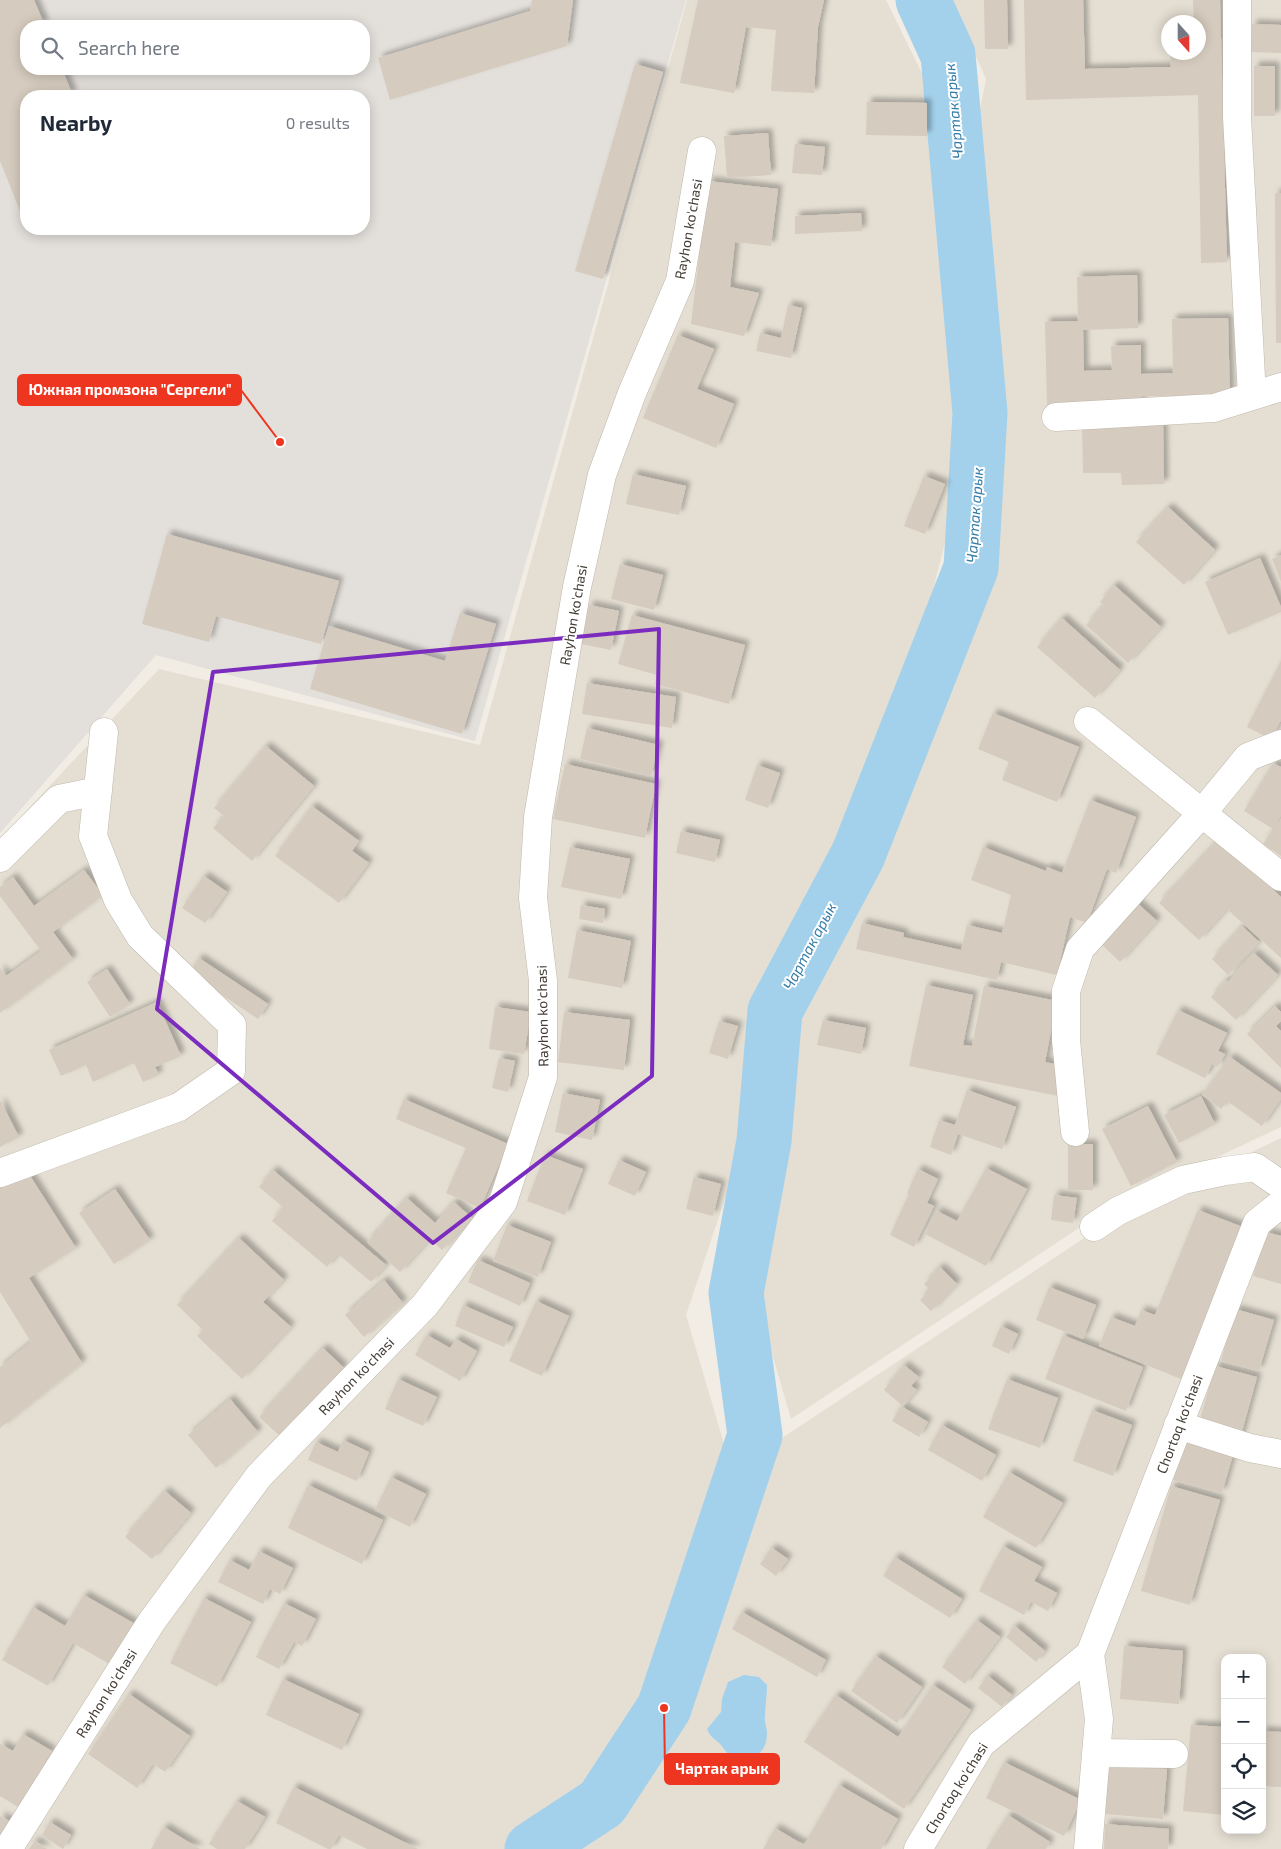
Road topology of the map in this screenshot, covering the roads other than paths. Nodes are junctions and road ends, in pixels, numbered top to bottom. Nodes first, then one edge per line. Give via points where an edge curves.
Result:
1 (1237, 0) edge
2 (702, 151) dead end
3 (1281, 387) edge
4 (1252, 396) junction
5 (1056, 417) dead end
6 (1088, 721) dead end
7 (104, 732) dead end
8 (1281, 744) edge
9 (98, 791) junction
10 (1202, 812) junction
11 (0, 858) edge
12 (1281, 877) edge
13 (1075, 1132) dead end
14 (0, 1173) edge
15 (1281, 1186) edge
16 (1281, 1204) edge
17 (1094, 1227) dead end
18 (1178, 1425) junction
19 (1281, 1454) edge
20 (1090, 1654) junction
21 (1096, 1753) junction
22 (1174, 1754) dead end
23 (8, 1849) edge
24 (918, 1849) edge
25 (1088, 1849) edge

1 - 4 street via 1237,117
2 - 23 street, Rayhon ko'chasi via 680,281 632,393 602,475 577,587 538,817 532,898 543,981 543,1078 503,1202 425,1305 259,1476 152,1621
3 - 4 street
4 - 5 street via 1214,408
6 - 10 street
7 - 9 street
8 - 10 street via 1248,757
9 - 11 street via 59,798
9 - 14 street via 93,836 118,900 140,936 232,1025 231,1071 179,1107
10 - 12 street
10 - 13 street via 1080,949 1066,991 1066,1040
15 - 17 street via 1255,1167 1183,1180 1118,1211
16 - 18 street, Chortoq ko'chasi via 1257,1222
18 - 19 street via 1250,1448
18 - 20 street, Chortoq ko'chasi
20 - 21 street, Chortoq ko'chasi via 1099,1719
20 - 24 street, Chortoq ko'chasi via 981,1744
21 - 22 street
21 - 25 street, Chortoq ko'chasi

